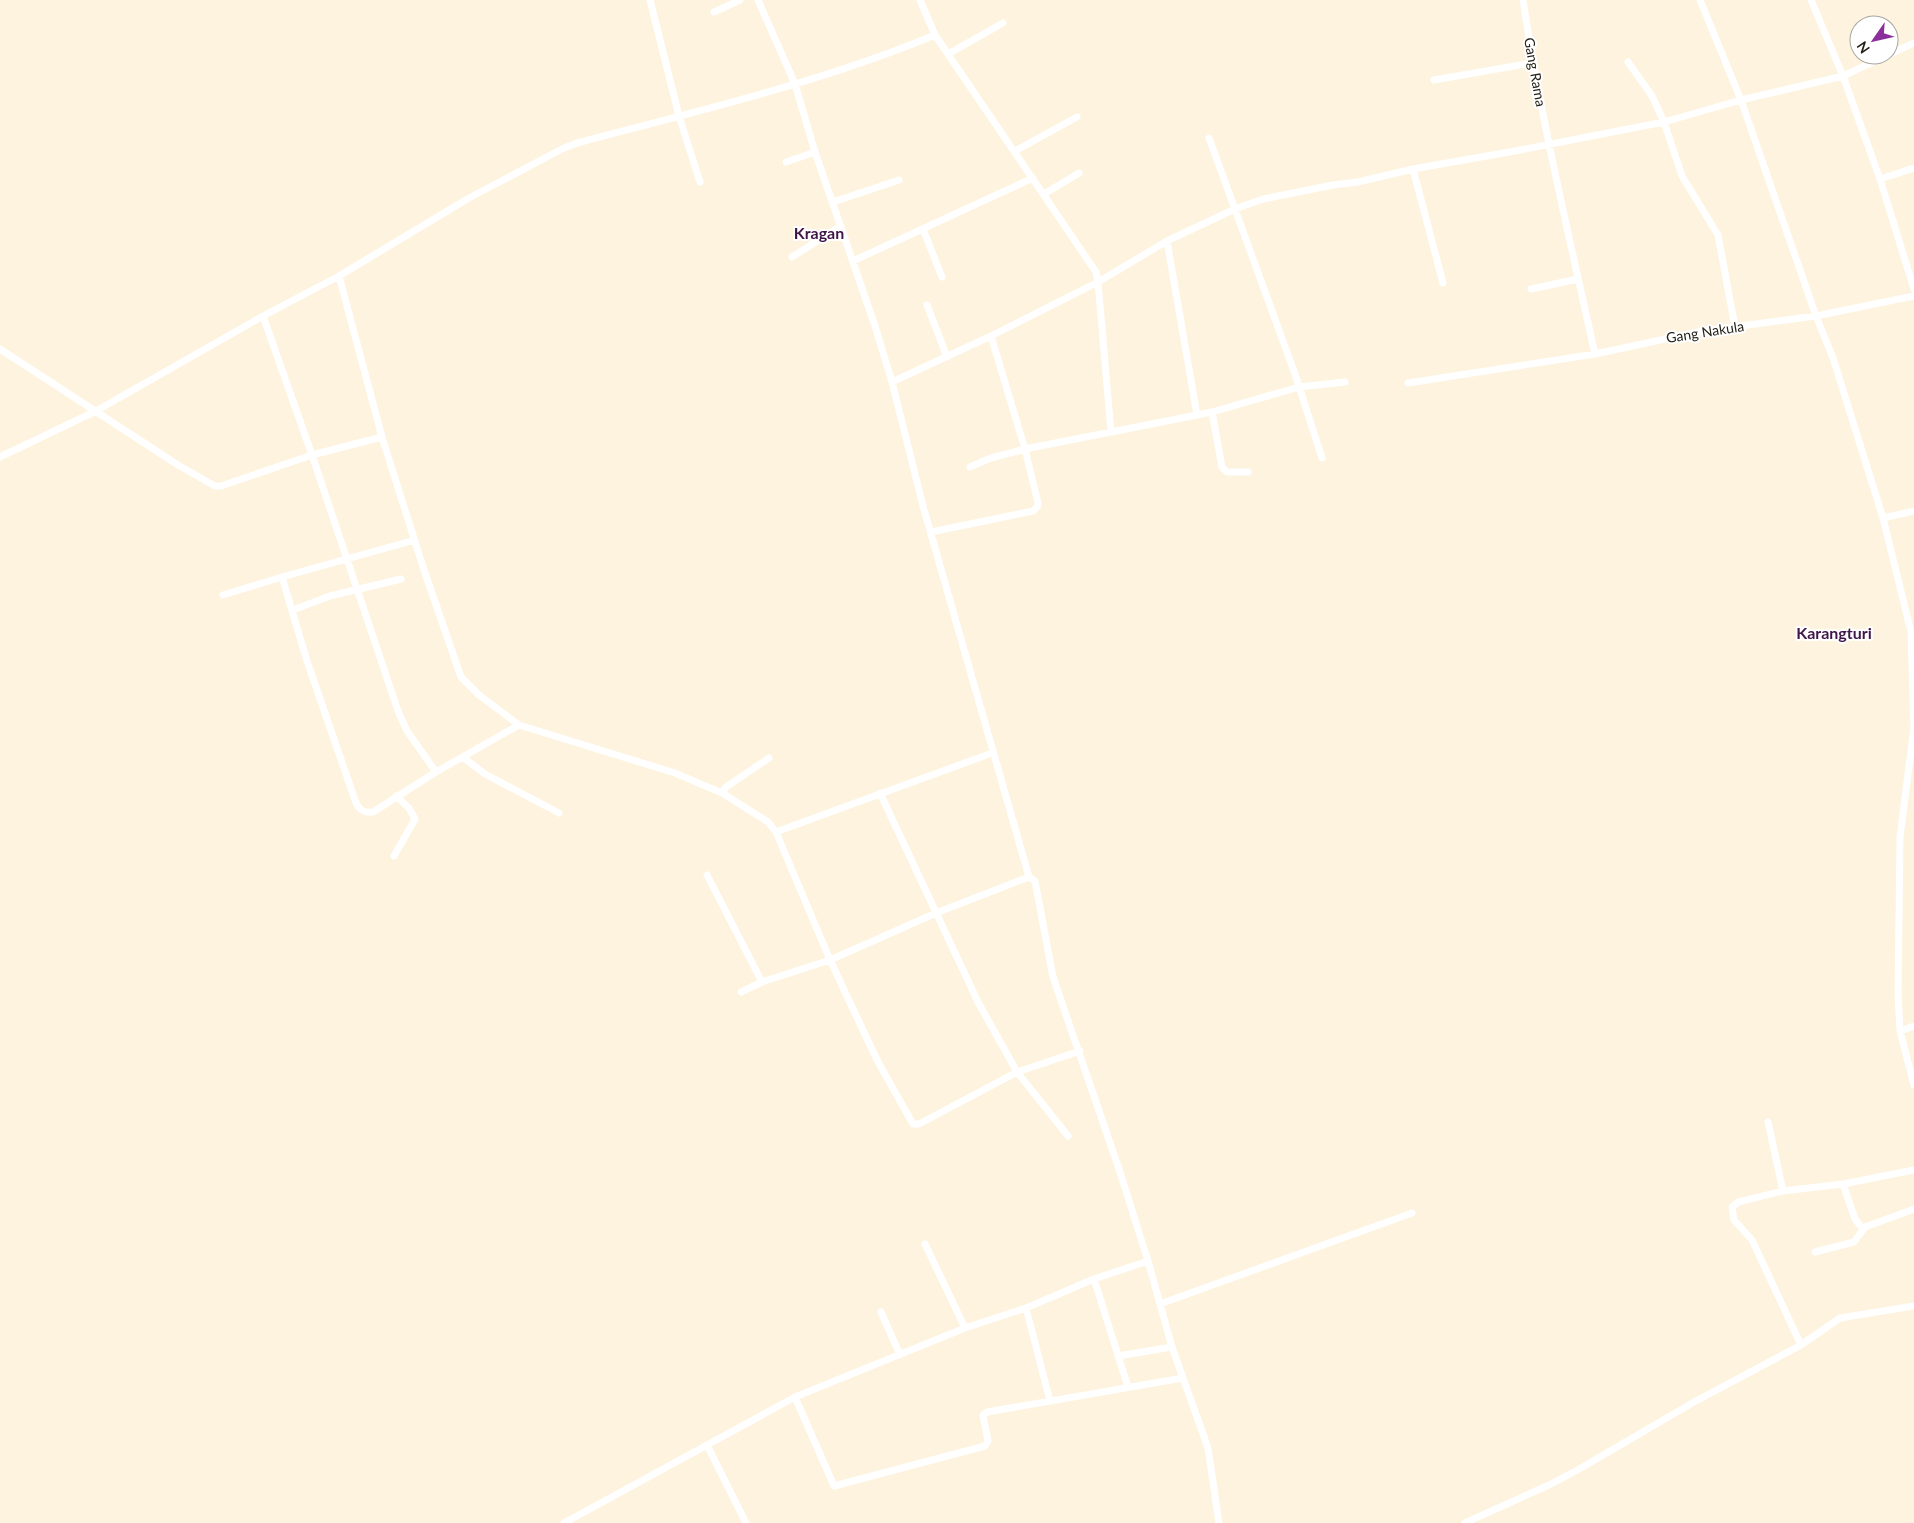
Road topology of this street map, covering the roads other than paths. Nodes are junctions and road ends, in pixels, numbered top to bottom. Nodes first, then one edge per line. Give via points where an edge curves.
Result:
1 (650, 0) edge
2 (740, 0) edge
3 (758, 0) edge
4 (920, 0) edge
5 (1523, 0) edge
6 (1700, 0) edge
7 (1811, 0) edge
8 (714, 12) dead end
9 (1003, 23) dead end
10 (935, 35) junction
11 (1914, 43) edge
12 (948, 54) junction
13 (1628, 62) dead end
14 (1532, 63) junction
15 (1842, 76) junction
16 (1434, 80) dead end
17 (795, 84) junction
18 (1741, 100) junction
19 (679, 116) junction
20 (1077, 117) dead end
21 (1664, 122) junction
22 (1209, 138) dead end
23 (1548, 144) junction
24 (815, 152) junction
25 (1014, 152) junction
26 (786, 162) dead end
27 (1914, 168) edge
28 (1413, 169) junction
29 (1079, 172) dead end
30 (1033, 178) junction
31 (1880, 179) junction
32 (899, 180) dead end
33 (700, 182) dead end
34 (1044, 194) junction
35 (833, 202) junction
36 (1234, 209) junction
37 (841, 226) junction
38 (923, 229) junction
39 (1167, 241) junction
40 (792, 257) dead end
41 (853, 261) junction
42 (338, 276) junction
43 (942, 278) dead end
44 (1578, 279) junction
45 (1098, 282) junction
46 (1443, 283) dead end
47 (1531, 289) dead end
48 (1914, 289) edge
49 (1914, 296) edge
50 (927, 305) dead end
51 (262, 316) junction
52 (1816, 316) junction
53 (1736, 327) junction
54 (991, 336) junction
55 (0, 349) edge
56 (1595, 354) junction
57 (947, 357) junction
58 (892, 382) junction
59 (1345, 382) dead end
60 (1408, 383) dead end
61 (1299, 386) junction
62 (96, 411) junction
63 (1212, 412) junction
64 (1197, 415) junction
65 (1111, 432) junction
66 (382, 437) junction
67 (1025, 449) junction
68 (312, 455) junction
69 (0, 457) edge
70 (1322, 458) dead end
71 (970, 467) dead end
72 (1248, 472) dead end
73 (1914, 511) edge
74 (1882, 518) junction
75 (931, 532) junction
76 (415, 540) junction
77 (346, 560) junction
78 (282, 577) junction
79 (401, 579) dead end
80 (357, 589) junction
81 (223, 595) dead end
82 (293, 610) junction
83 (519, 725) junction
84 (992, 753) junction
85 (464, 758) junction
86 (769, 758) dead end
87 (436, 772) junction
88 (722, 792) junction
89 (880, 793) junction
90 (396, 796) junction
91 (559, 813) dead end
92 (776, 832) junction
93 (394, 856) dead end
94 (707, 874) dead end
95 (1029, 877) junction
96 (936, 913) junction
97 (830, 960) junction
98 (762, 982) junction
99 (741, 992) dead end
100 (1914, 1026) edge
101 (1900, 1031) junction
102 (1080, 1051) junction
103 (1017, 1072) junction
104 (1914, 1085) edge
105 (1768, 1122) dead end
106 (1068, 1136) dead end
107 (1914, 1170) edge
108 (1843, 1184) junction
109 (1782, 1191) junction
110 (1914, 1209) edge
111 (1412, 1214) dead end
112 (1863, 1230) junction
113 (924, 1244) dead end
114 (1815, 1252) dead end
115 (1148, 1261) junction
116 (1094, 1279) junction
117 (1160, 1304) junction
118 (1914, 1306) edge
119 (1026, 1308) junction
120 (881, 1312) dead end
121 (965, 1328) junction
122 (1801, 1345) junction
123 (1172, 1346) junction
124 (900, 1354) junction
125 (1118, 1356) junction
126 (1183, 1378) junction
127 (1128, 1387) junction
128 (795, 1397) junction
129 (1050, 1401) junction
130 (707, 1445) junction
131 (564, 1523) edge
132 (746, 1523) edge
133 (1219, 1523) edge
134 (1466, 1523) edge

1 - 19 street
2 - 8 street
3 - 17 street
4 - 10 street
5 - 14 street, Gang Rama
6 - 18 street
7 - 15 street
9 - 12 street
10 - 12 street
10 - 17 street via 889,54
11 - 15 street
12 - 25 street
13 - 21 street via 1652,96
14 - 16 street
14 - 23 street, Gang Rama
15 - 18 street
15 - 31 street
17 - 19 street
17 - 24 street
18 - 21 street
18 - 52 street
19 - 33 street
19 - 42 street via 562,149 468,198
20 - 25 street
21 - 23 street
21 - 53 street via 1682,176 1718,235
22 - 36 street
23 - 28 street
23 - 44 street, Gang Rama
24 - 26 street
24 - 35 street
25 - 30 street
27 - 31 street
28 - 36 street via 1290,193
28 - 46 street
29 - 34 street
30 - 34 street
30 - 38 street
31 - 48 street
32 - 35 street
34 - 45 street via 1096,272
35 - 37 street
36 - 39 street
36 - 61 street
37 - 40 street
37 - 41 street
38 - 41 street
38 - 43 street
39 - 45 street
39 - 64 street
41 - 58 street
42 - 51 street
42 - 66 street
44 - 47 street
44 - 56 street, Gang Rama
45 - 54 street
45 - 65 street
49 - 52 street, Gang Nakula
50 - 57 street
51 - 62 street
51 - 68 street
52 - 53 street, Gang Nakula
52 - 74 street
53 - 56 street, Gang Nakula
54 - 57 street
54 - 67 street
55 - 62 street
56 - 60 street, Gang Nakula
57 - 58 street
58 - 75 street
59 - 61 street
61 - 63 street
61 - 70 street
62 - 68 street via 215,486
62 - 69 street
63 - 64 street
63 - 72 street via 1222,467 1227,472
64 - 65 street
65 - 67 street
66 - 68 street
66 - 76 street
67 - 71 street
67 - 75 street via 1038,503 1036,510
68 - 77 street
73 - 74 street
74 - 101 street via 1912,632 1914,727 1900,837
75 - 84 street
76 - 77 street
76 - 83 street via 461,676 479,695
77 - 78 street
77 - 80 street
78 - 81 street
78 - 82 street
79 - 80 street
80 - 82 street
80 - 87 street via 403,725
82 - 90 street via 307,661 357,806 373,812
83 - 85 street
83 - 88 street via 674,773
84 - 89 street
84 - 95 street
85 - 87 street
85 - 91 street via 485,774
86 - 88 street
87 - 90 street
88 - 92 street via 768,822
89 - 92 street
89 - 96 street
90 - 93 street via 415,819
92 - 97 street
94 - 98 street
95 - 96 street
95 - 102 street via 1035,881 1053,978
96 - 97 street
96 - 103 street via 978,1002
97 - 98 street
97 - 103 street via 877,1060 913,1124 919,1124
98 - 99 street
100 - 101 street
101 - 104 street
102 - 103 street
102 - 115 street
103 - 106 street
105 - 109 street
107 - 108 street
108 - 109 street
108 - 112 street via 1855,1219
109 - 122 street via 1738,1202 1732,1211 1734,1220 1752,1240
110 - 112 street
111 - 117 street
112 - 114 street via 1856,1241
113 - 121 street
115 - 116 street
115 - 117 street
116 - 119 street
116 - 125 street
117 - 123 street
118 - 122 street via 1842,1317
119 - 121 street
119 - 129 street
120 - 124 street
121 - 124 street
122 - 134 street via 1551,1484
123 - 125 street
123 - 126 street
124 - 128 street
125 - 127 street
126 - 127 street
126 - 133 street via 1208,1448
127 - 129 street
128 - 129 street via 834,1486 985,1446 988,1441 985,1413
128 - 130 street
130 - 131 street
130 - 132 street

